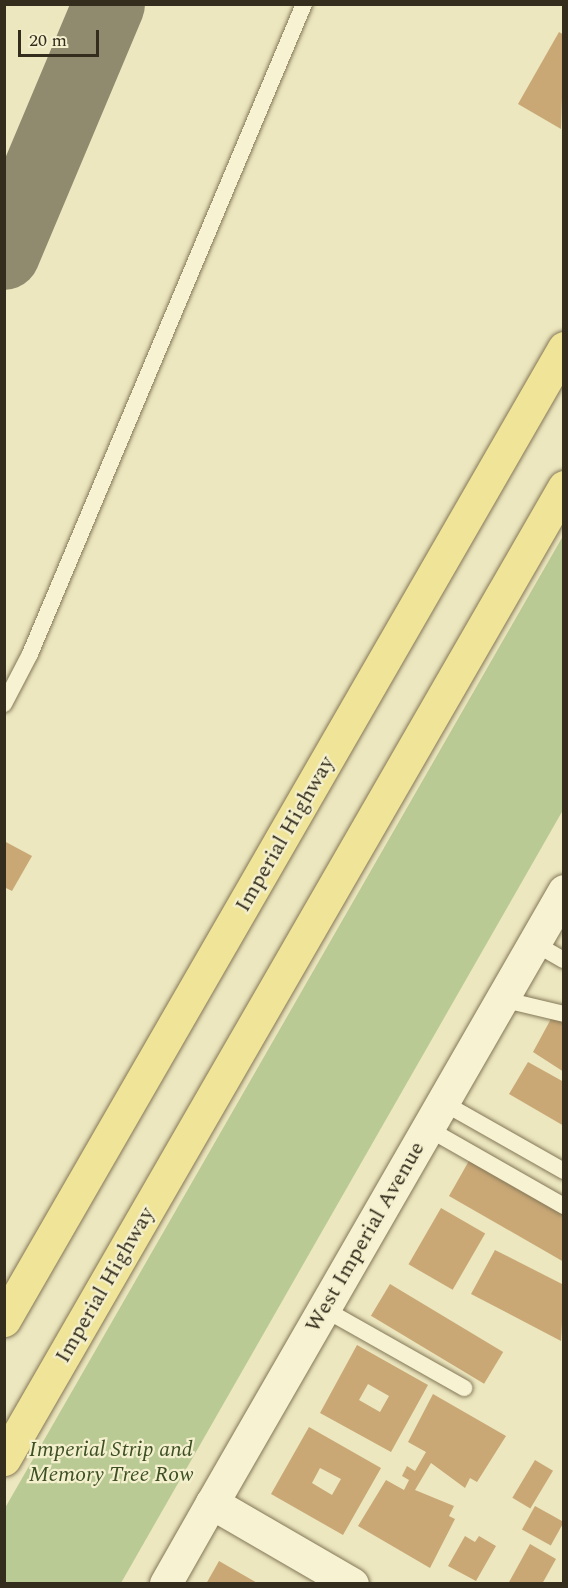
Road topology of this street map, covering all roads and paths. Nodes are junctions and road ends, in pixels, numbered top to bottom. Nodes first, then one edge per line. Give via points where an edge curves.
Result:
1 (304, 4) edge
2 (564, 348) edge
3 (564, 487) edge
4 (4, 704) edge
5 (564, 891) edge
6 (534, 943) junction
7 (564, 960) edge
8 (501, 999) junction
9 (564, 1014) edge
10 (435, 1115) junction
11 (564, 1171) edge
12 (564, 1206) edge
13 (324, 1309) junction
14 (4, 1320) edge
15 (464, 1388) dead end
16 (4, 1459) edge
17 (212, 1503) junction
18 (166, 1584) edge
19 (352, 1584) edge

1 - 4 lane via 26,663
2 - 14 main road, Imperial Highway
3 - 16 main road, Imperial Highway
5 - 6 street, West Imperial Avenue
6 - 7 lane
6 - 8 street, West Imperial Avenue
8 - 9 lane
8 - 10 street, West Imperial Avenue
10 - 11 lane
10 - 12 lane
10 - 13 street, West Imperial Avenue
13 - 15 lane
13 - 17 street, West Imperial Avenue
17 - 18 street, West Imperial Avenue
17 - 19 street

